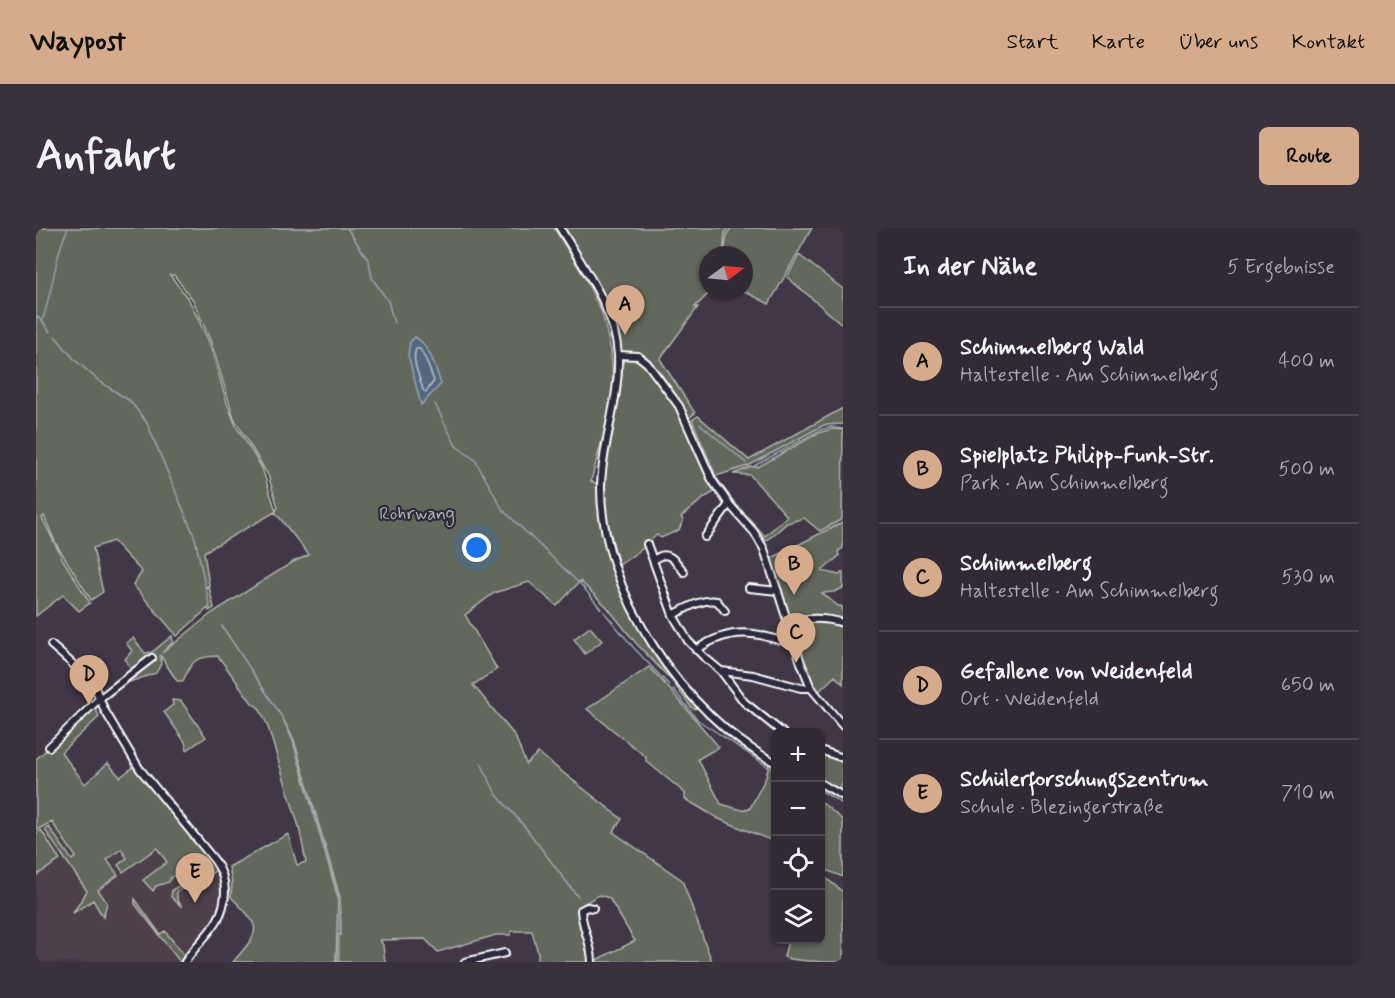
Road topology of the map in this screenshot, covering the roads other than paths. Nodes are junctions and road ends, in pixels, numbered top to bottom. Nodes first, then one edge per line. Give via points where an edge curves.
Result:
1 (560, 228) edge
2 (618, 355) junction
3 (729, 504) junction
4 (705, 537) dead end
5 (647, 544) dead end
6 (654, 560) junction
7 (684, 572) dead end
8 (749, 588) dead end
9 (778, 591) junction
10 (725, 611) dead end
11 (673, 615) junction
12 (788, 623) junction
13 (843, 623) edge
14 (794, 642) junction
15 (51, 645) dead end
16 (696, 650) junction
17 (152, 658) dead end
18 (721, 671) junction
19 (811, 688) junction
20 (99, 699) junction
21 (843, 726) edge
22 (778, 728) edge
23 (49, 747) dead end
24 (825, 752) edge
25 (843, 758) edge
26 (771, 760) edge
27 (825, 786) edge
28 (843, 796) edge
29 (593, 908) dead end
30 (505, 953) dead end
31 (185, 962) edge
32 (465, 962) edge
33 (592, 962) edge

1 - 2 street via 600,296
2 - 3 street via 638,356 669,392 707,471
2 - 26 street via 616,401 601,487 606,533 621,581 650,640 685,688 737,739
3 - 4 street
3 - 9 street via 754,531
5 - 6 street
6 - 7 street via 667,554
6 - 11 street
8 - 9 street
9 - 12 street
10 - 11 street via 717,601 710,600
11 - 16 street
12 - 13 street via 813,618
12 - 14 street
14 - 16 street via 742,633 710,640
14 - 19 street
15 - 20 street via 92,681
16 - 18 street
17 - 20 street
18 - 19 street
18 - 22 street via 744,702
19 - 21 street
20 - 23 street
20 - 31 street via 139,768 223,874 225,901 221,915
24 - 25 street
27 - 28 street
29 - 33 street via 581,910
30 - 32 street

